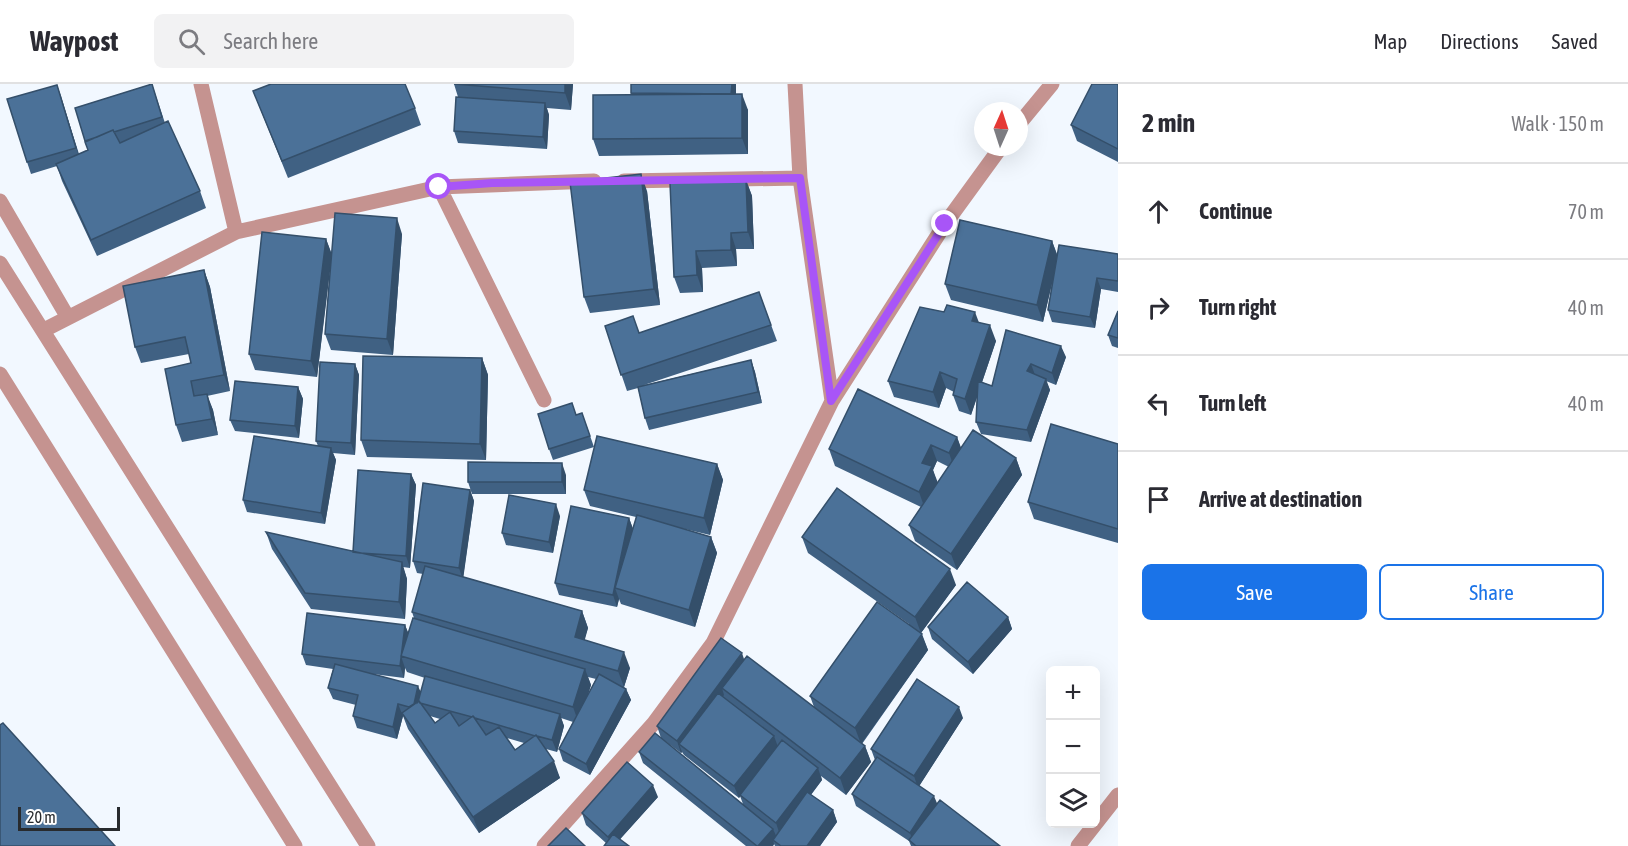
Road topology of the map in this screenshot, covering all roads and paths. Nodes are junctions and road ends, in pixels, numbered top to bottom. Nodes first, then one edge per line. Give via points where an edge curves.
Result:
1 (201, 84) edge
2 (795, 84) edge
3 (1052, 84) edge
4 (1028, 113) edge
5 (994, 156) edge
6 (800, 178) junction
7 (439, 187) junction
8 (0, 201) edge
9 (236, 232) junction
10 (0, 263) edge
11 (67, 316) junction
12 (44, 330) junction
13 (0, 374) edge
14 (544, 400) dead end
15 (831, 401) junction
16 (1118, 795) edge
17 (295, 846) edge
18 (368, 846) edge
19 (544, 846) edge
20 (1078, 846) edge

1 - 9 street
2 - 6 street
3 - 4 street
5 - 15 street
6 - 7 street
6 - 15 street
7 - 9 street
7 - 14 street
8 - 11 street
9 - 11 street
10 - 12 street
11 - 12 street
12 - 18 street
13 - 17 street
15 - 19 street via 713,643 654,723
16 - 20 street

